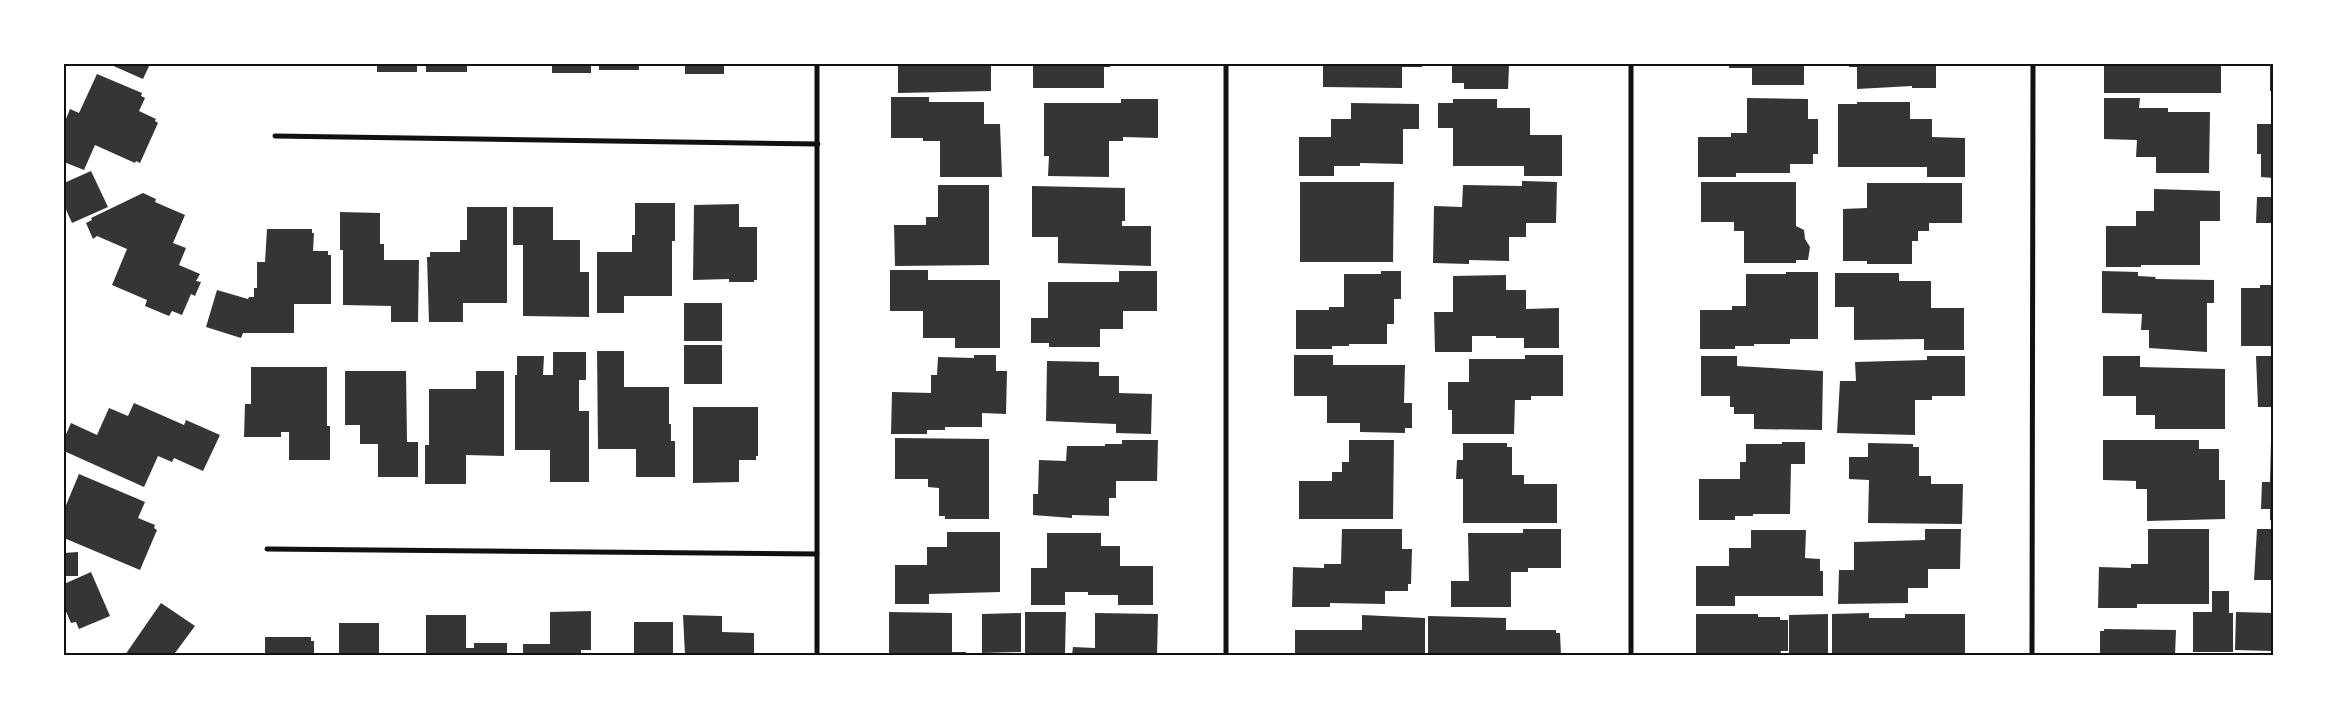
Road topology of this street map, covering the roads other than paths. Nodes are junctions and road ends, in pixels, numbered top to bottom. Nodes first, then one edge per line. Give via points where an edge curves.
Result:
1 (818, 64) edge
2 (1226, 64) edge
3 (1631, 64) edge
4 (2033, 64) edge
5 (275, 136) dead end
6 (818, 144) junction
7 (267, 549) dead end
8 (816, 554) junction
9 (817, 655) edge
10 (1226, 655) edge
11 (1631, 655) edge
12 (2032, 655) edge

1 - 6 street
2 - 10 street
3 - 11 street
4 - 12 street
5 - 6 street
6 - 8 street
7 - 8 street
8 - 9 street

